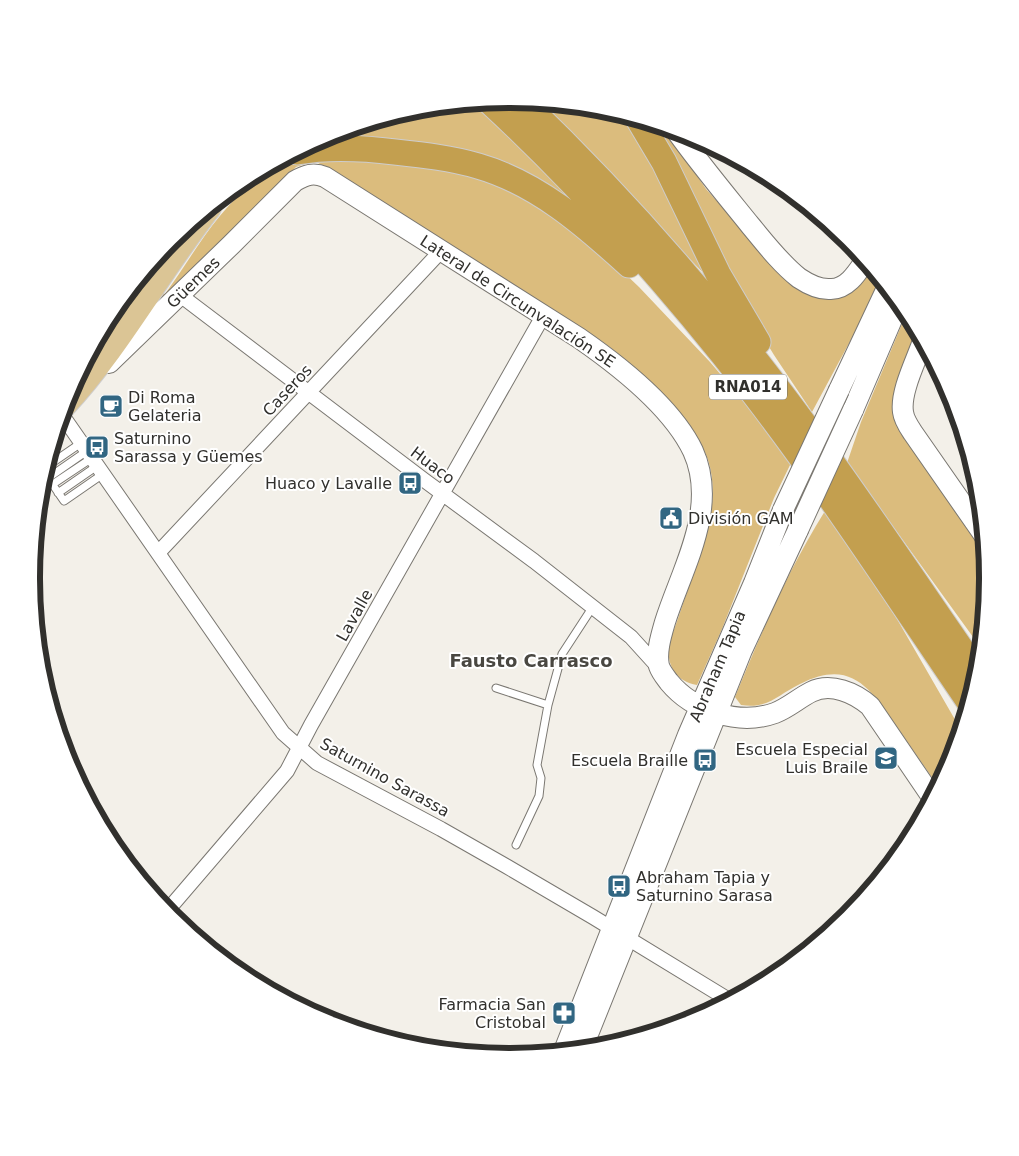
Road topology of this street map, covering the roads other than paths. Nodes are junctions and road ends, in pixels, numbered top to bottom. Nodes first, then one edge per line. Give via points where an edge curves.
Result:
1 (497, 109) edge
2 (530, 109) edge
3 (644, 128) edge
4 (685, 142) edge
5 (319, 149) edge
6 (310, 175) joint
7 (194, 231) edge
8 (441, 251) junction
9 (861, 267) edge
10 (180, 295) junction
11 (884, 295) edge
12 (896, 311) edge
13 (543, 316) junction
14 (920, 350) edge
15 (80, 388) edge
16 (308, 392) junction
17 (78, 393) edge
18 (755, 396) junction
19 (67, 422) edge
20 (806, 427) junction
21 (91, 457) junction
22 (50, 480) edge
23 (442, 494) junction
24 (976, 523) edge
25 (864, 548) junction
26 (158, 553) junction
27 (592, 608) junction
28 (948, 629) junction
29 (972, 657) edge
30 (971, 663) edge
31 (660, 670) junction
32 (496, 688) dead end
33 (964, 695) edge
34 (548, 705) junction
35 (707, 710) junction
36 (959, 712) edge
37 (300, 748) junction
38 (928, 791) edge
39 (516, 845) dead end
40 (173, 904) edge
41 (619, 933) junction
42 (723, 996) edge
43 (585, 1041) edge
44 (568, 1043) edge

1 - 18 highway, RNA014 via 624,238
2 - 20 highway, RNA014 via 604,182 659,244 742,342
3 - 20 highway via 664,162 718,274
4 - 9 street via 760,236 801,279 833,290 850,280
5 - 18 highway via 354,148 441,157 479,166 521,184 559,206 610,248 662,296
6 - 8 street, Lateral de Circunvalación SE via 316,174 335,183
6 - 10 street, Güemes via 295,181
7 - 15 main road, Güemes
8 - 13 street, Lateral de Circunvalación SE
8 - 16 street, Caseros
10 - 16 street, Huaco
10 - 17 street, Güemes
11 - 35 street, Abraham Tapia, bridge via 783,510
12 - 35 street, Abraham Tapia, bridge via 742,650
13 - 23 street, Lavalle
13 - 31 street, Lateral de Circunvalación SE via 604,355 646,391 677,426 697,462 702,484 701,507 695,537 661,635
14 - 24 street via 907,384 903,405 905,417
16 - 23 street, Huaco
16 - 26 street, Caseros
18 - 25 highway, RNA014
19 - 21 street, Saturnino Sarassa
20 - 28 highway, RNA014
21 - 22 lane
21 - 22 lane
21 - 22 lane
21 - 22 lane via 64,501
21 - 26 street, Saturnino Sarassa
23 - 27 street, Huaco
23 - 37 street, Lavalle
25 - 33 highway, RNA014
25 - 36 highway
26 - 37 street, Saturnino Sarassa via 283,733
27 - 31 street, Huaco via 631,637
27 - 34 lane via 562,654
28 - 29 highway
28 - 30 highway, RNA014
31 - 35 street via 681,695
32 - 34 lane
34 - 39 lane via 537,765 541,778 539,796
35 - 38 street via 760,717 780,711 814,690 849,692 870,706
35 - 41 street, Abraham Tapia
37 - 40 street, Lavalle via 287,771
37 - 41 street, Saturnino Sarassa via 317,763 441,829
41 - 42 street, Saturnino Sarassa
41 - 43 street, Abraham Tapia
41 - 44 street, Abraham Tapia

